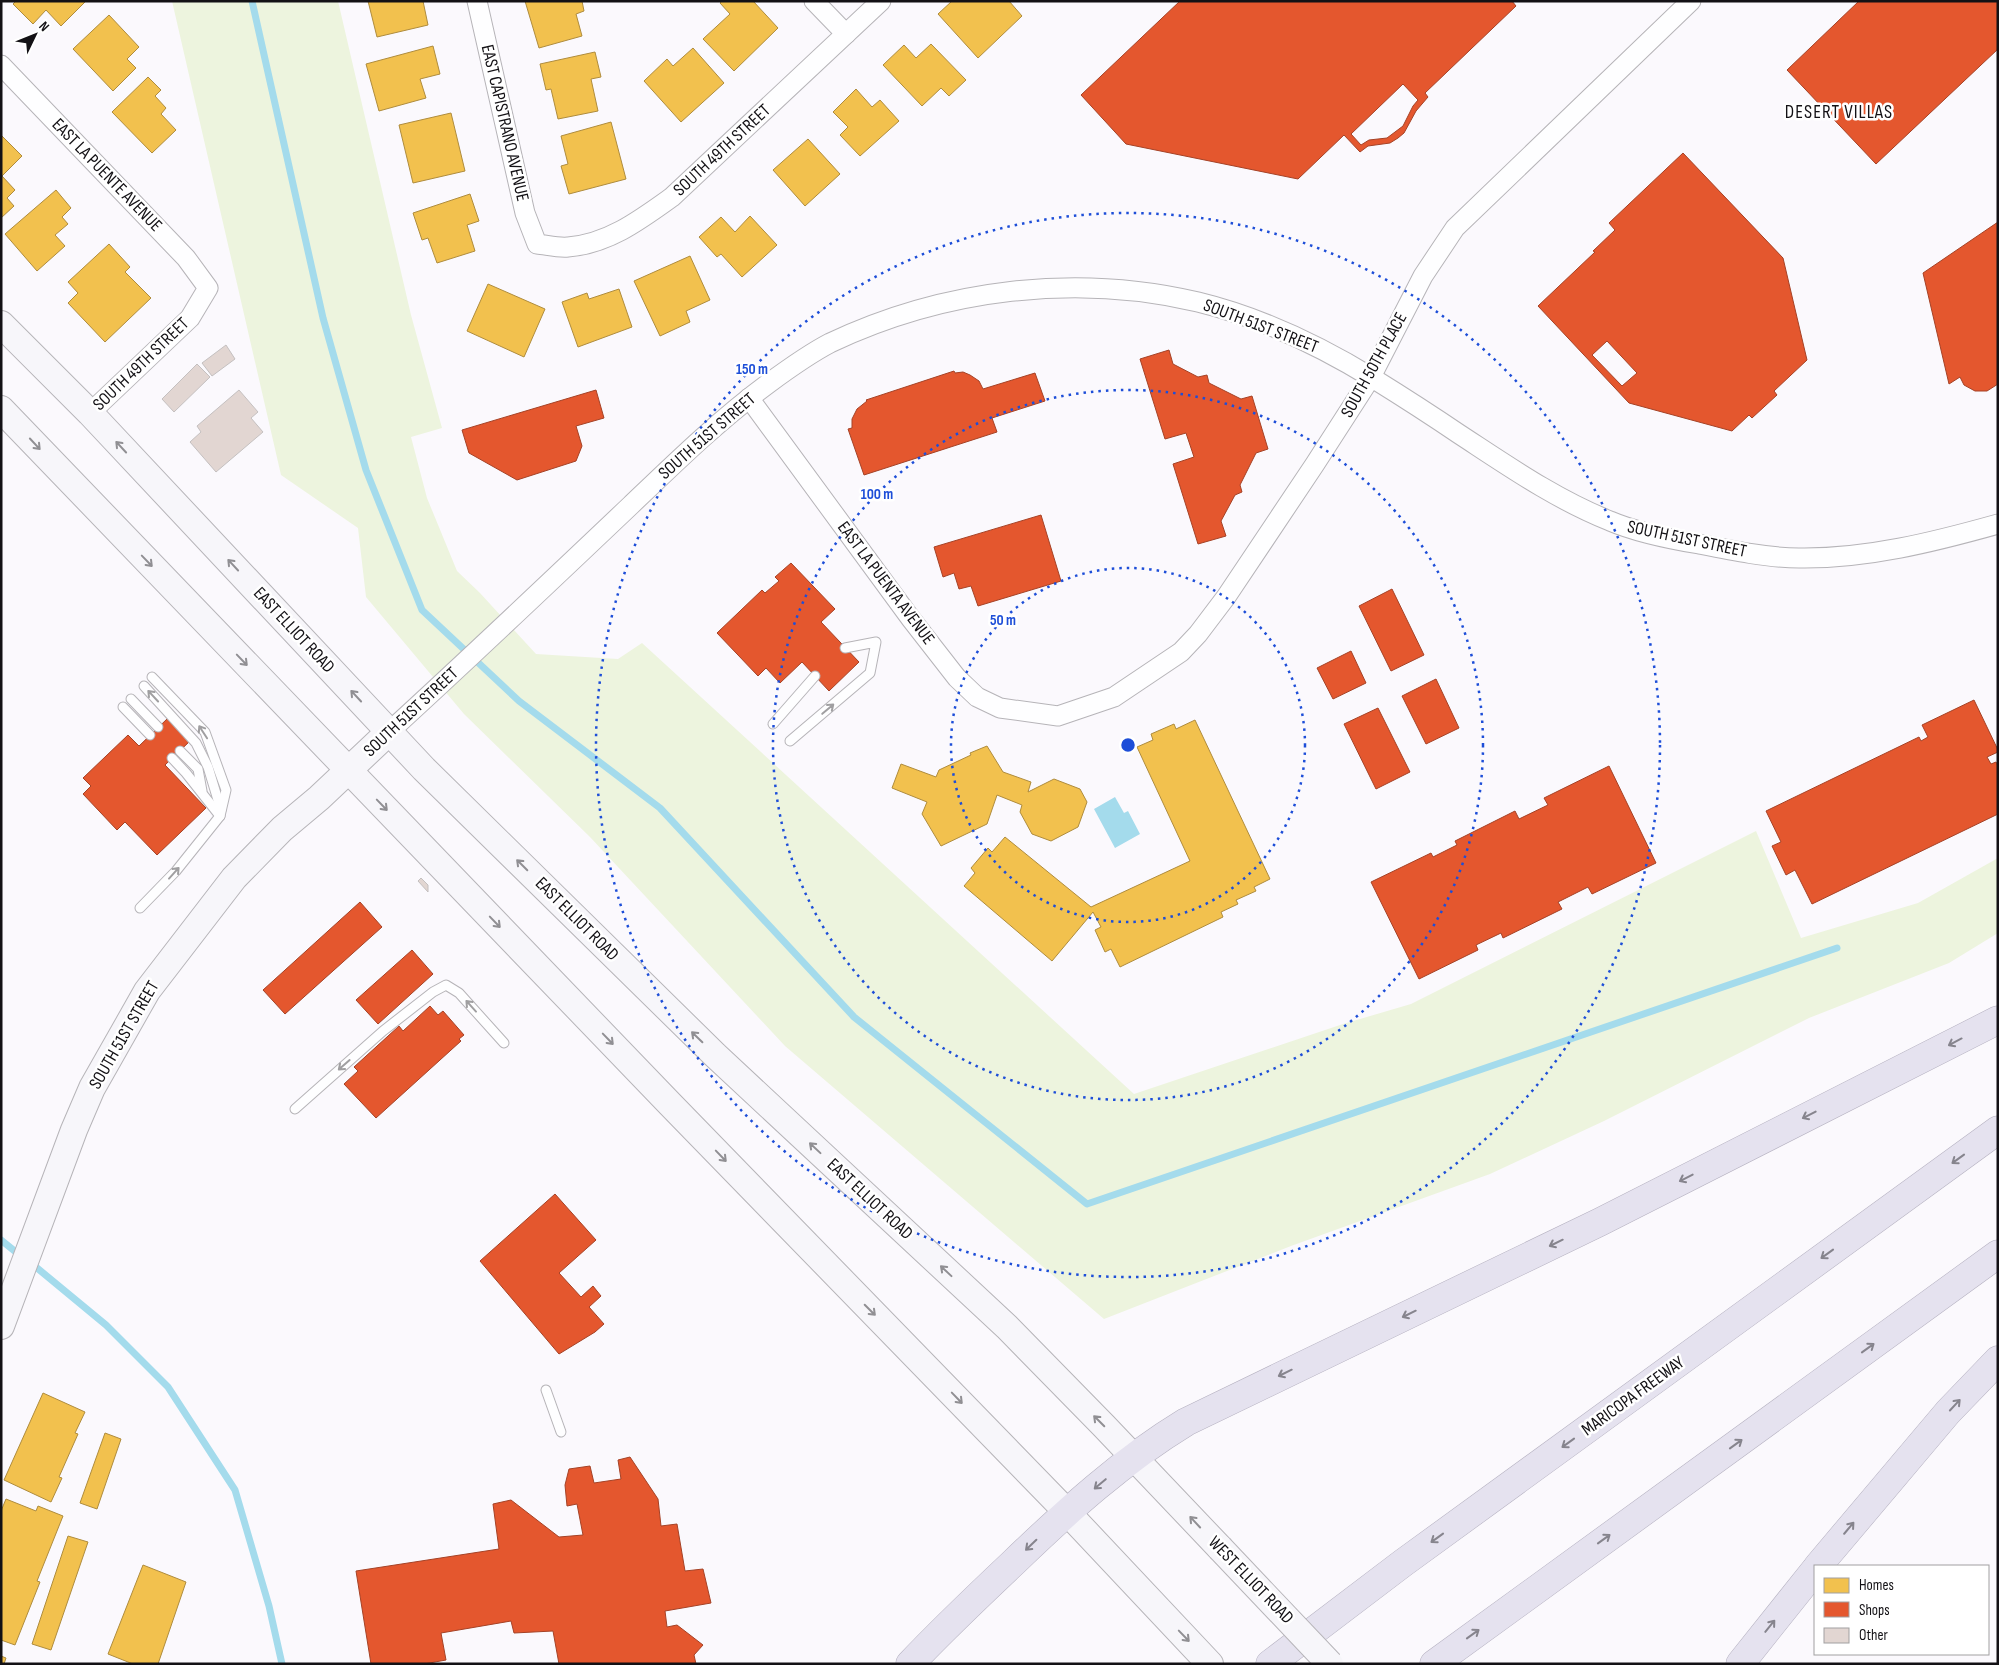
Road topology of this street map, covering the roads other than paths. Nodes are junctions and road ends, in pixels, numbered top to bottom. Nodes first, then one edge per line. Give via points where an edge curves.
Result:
1 (477, 1) edge
2 (814, 1) edge
3 (881, 1) edge
4 (1691, 1) edge
5 (846, 34) junction
6 (1, 64) edge
7 (537, 244) joint
8 (208, 288) joint
9 (1, 324) edge
10 (1371, 377) junction
11 (749, 398) junction
12 (1, 409) edge
13 (90, 413) junction
14 (1998, 524) edge
15 (846, 648) dead end
16 (815, 676) dead end
17 (152, 678) dead end
18 (144, 686) dead end
19 (131, 699) dead end
20 (123, 707) dead end
21 (1058, 716) joint
22 (774, 724) dead end
23 (158, 727) dead end
24 (390, 731) junction
25 (150, 735) dead end
26 (790, 741) dead end
27 (180, 751) dead end
28 (172, 758) dead end
29 (349, 770) junction
30 (202, 794) junction
31 (221, 813) junction
32 (140, 908) dead end
33 (1998, 1020) edge
34 (504, 1042) dead end
35 (294, 1109) dead end
36 (1998, 1130) edge
37 (1998, 1254) edge
38 (1, 1326) edge
39 (1998, 1360) edge
40 (546, 1390) dead end
41 (561, 1432) dead end
42 (1133, 1456) junction
43 (1171, 1497) joint
44 (1066, 1511) junction
45 (1819, 1565) edge
46 (1814, 1571) edge
47 (910, 1664) edge
48 (1210, 1664) edge
49 (1270, 1664) edge
50 (1330, 1664) edge
51 (1434, 1664) edge
52 (1740, 1664) edge

1 - 7 street, EAST CAPISTRANO AVENUE via 525,213
2 - 5 street
3 - 5 street, SOUTH 49TH STREET
4 - 10 street, SOUTH 50TH PLACE via 1455,228 1423,276
5 - 7 street, SOUTH 49TH STREET via 672,197 642,218 607,239 567,248
6 - 8 street, EAST LA PUENTE AVENUE via 186,258
8 - 13 street, SOUTH 49TH STREET via 190,318
9 - 13 main road, EAST ELLIOT ROAD
10 - 11 street, SOUTH 51ST STREET via 1321,348 1242,315 1201,302 1156,293 1057,287 980,295 898,316 828,344
10 - 14 street, SOUTH 51ST STREET via 1551,494 1612,522 1661,537 1796,558 1886,550
10 - 21 street, SOUTH 50TH PLACE via 1260,547 1198,634 1181,652 1114,697
11 - 21 street, EAST LA PUENTA AVENUE via 957,678 977,697 1000,708
11 - 24 street, SOUTH 51ST STREET via 715,425
12 -> 29 main road
24 -> 13 main road, EAST ELLIOT ROAD
26 -> 15 lane via 870,673 876,642
16 - 22 lane
31 -> 17 lane via 226,790 205,732
31 -> 18 lane via 208,767 196,743
19 - 23 lane
20 - 25 lane
24 - 29 main road, SOUTH 51ST STREET
42 -> 24 main road, EAST ELLIOT ROAD via 1007,1327 715,1055
27 - 30 lane via 198,770
28 - 30 lane
29 - 38 main road, SOUTH 51ST STREET via 282,829 234,878 147,991 92,1088
29 -> 44 main road
30 - 31 lane
32 -> 31 lane via 176,871
33 -> 42 highway via 1600,1222 1186,1422
34 -> 35 lane via 459,993 446,985 383,1031
36 -> 49 highway, MARICOPA FREEWAY via 1427,1545
51 -> 37 highway
45 -> 39 highway via 1948,1412
40 - 41 lane
42 - 43 main road, EAST ELLIOT ROAD
42 -> 44 highway
50 -> 43 main road, WEST ELLIOT ROAD, bridge
44 -> 47 highway
44 -> 48 main road
52 -> 46 highway

